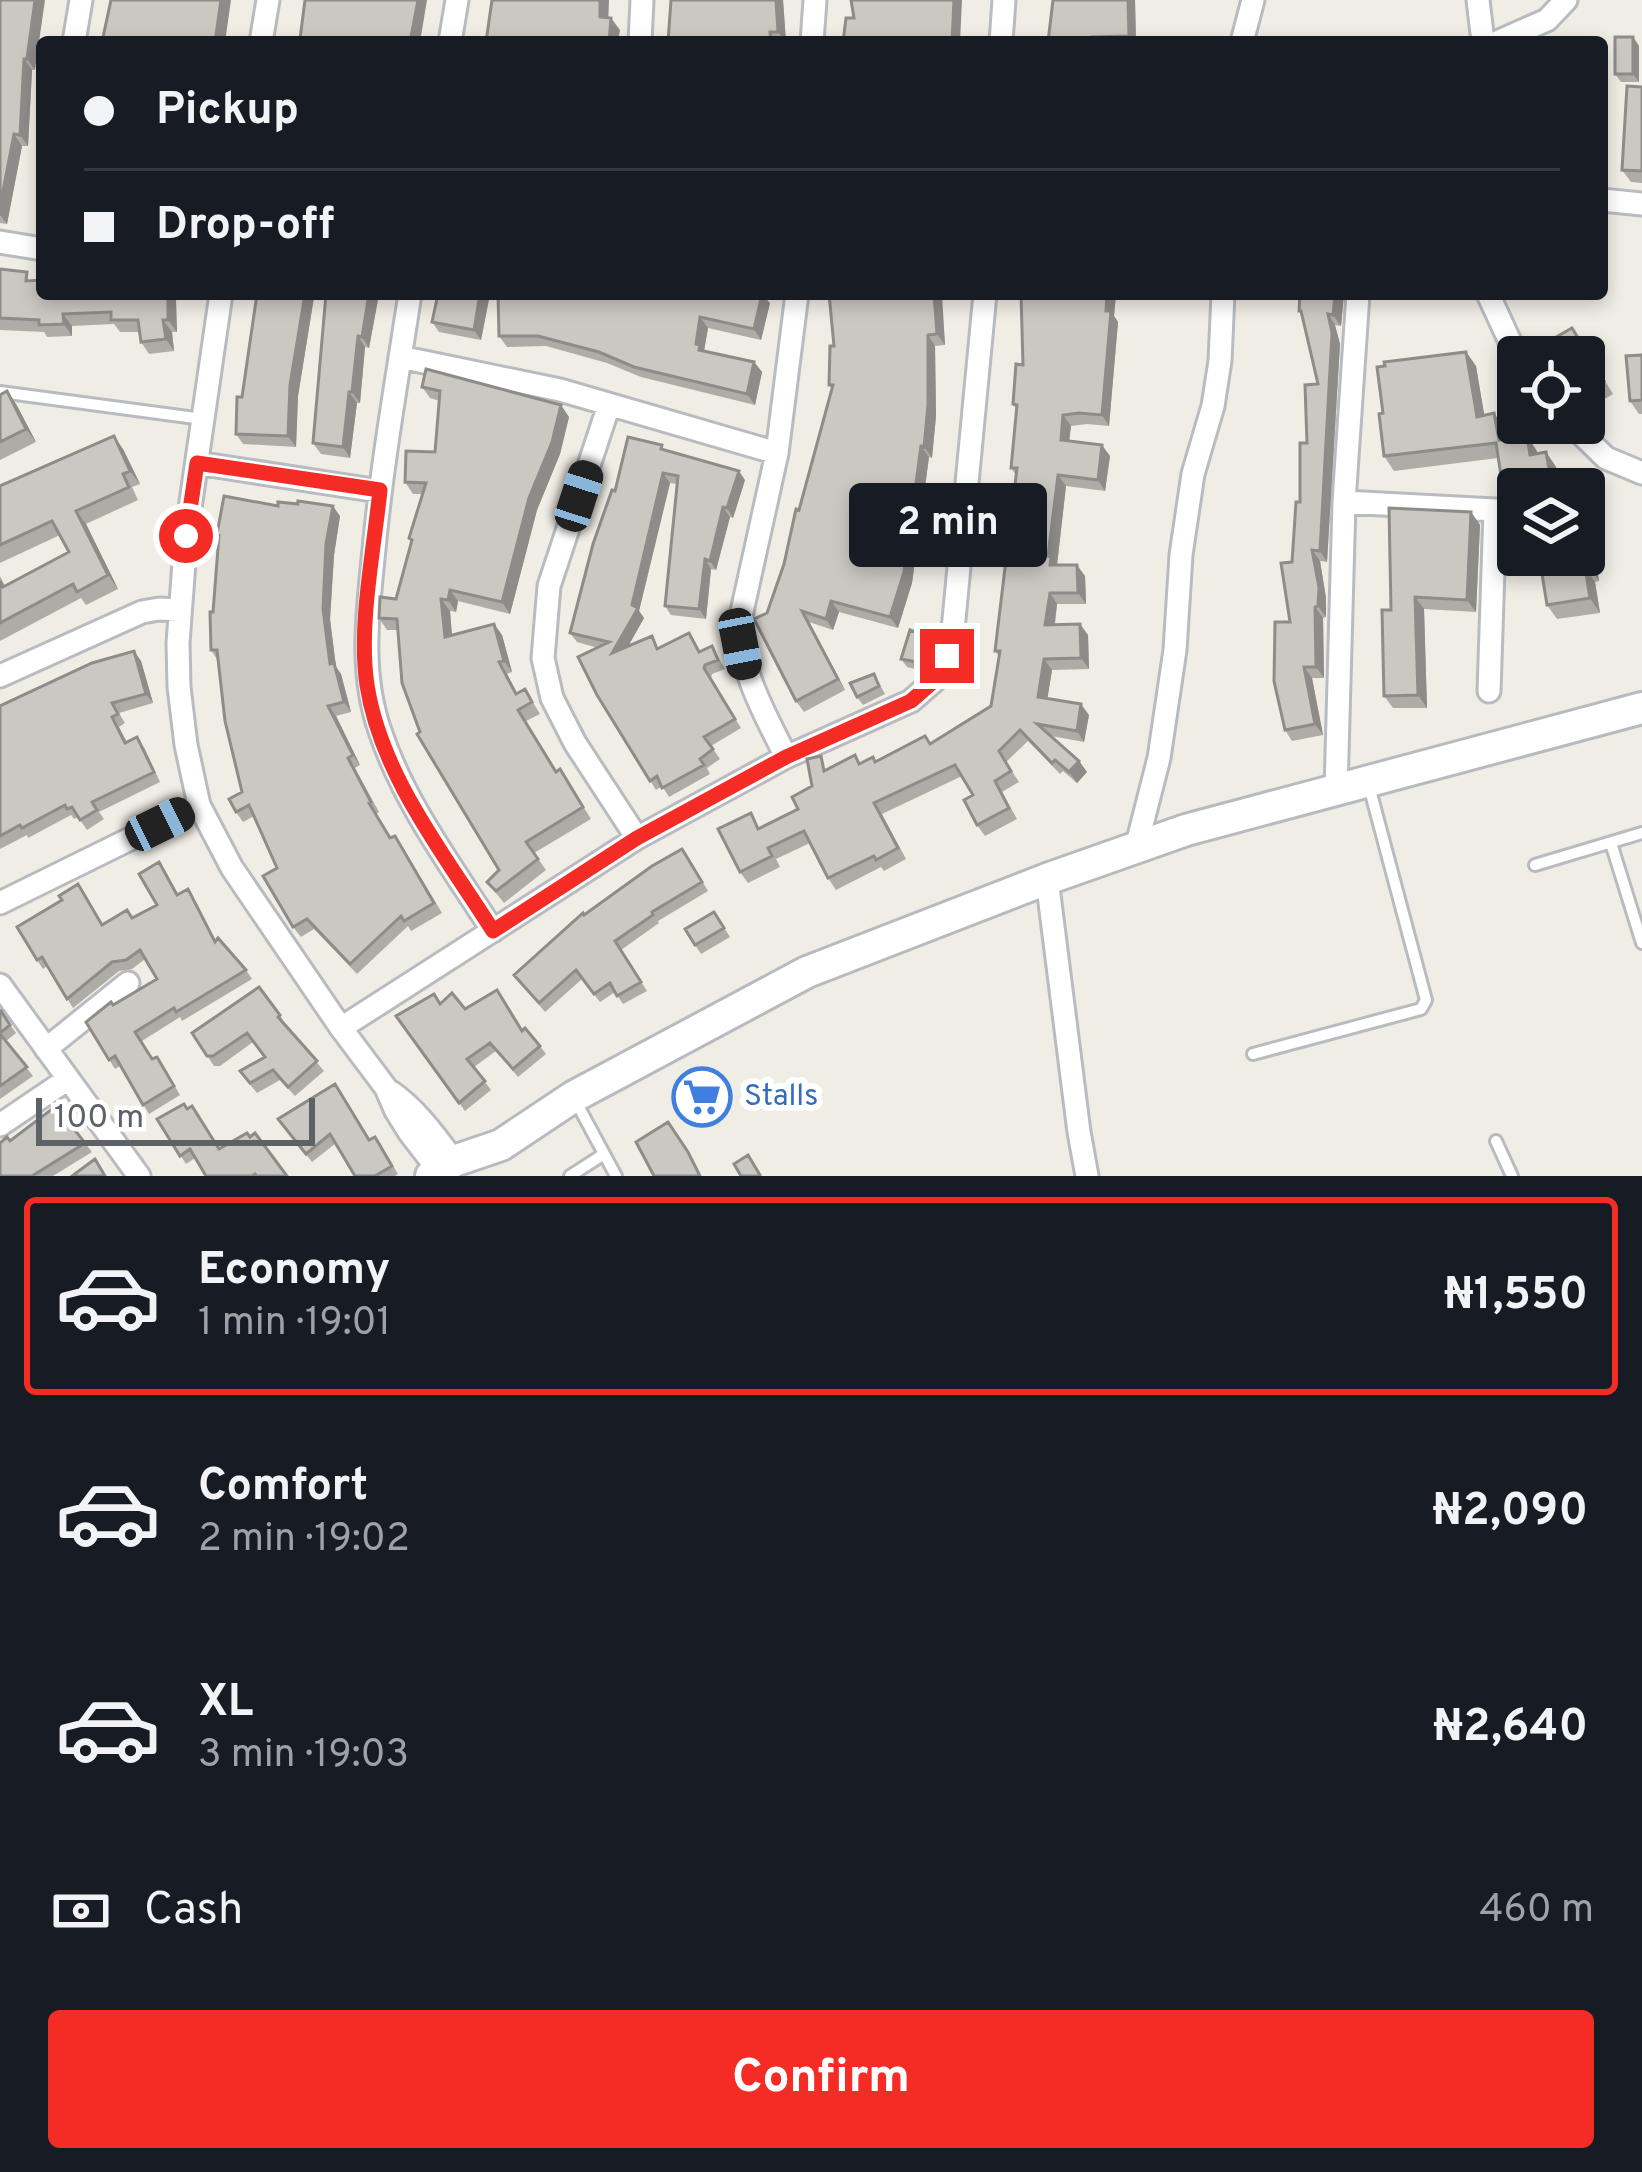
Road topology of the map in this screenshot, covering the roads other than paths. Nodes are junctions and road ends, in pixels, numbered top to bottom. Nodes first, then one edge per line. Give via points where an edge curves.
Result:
1 (81, 0) edge
2 (268, 0) edge
3 (457, 0) edge
4 (642, 0) edge
5 (815, 0) edge
6 (1004, 0) edge
7 (1253, 0) edge
8 (1478, 0) edge
9 (1566, 0) edge
10 (75, 36) edge
11 (262, 36) edge
12 (451, 36) edge
13 (640, 36) edge
14 (812, 36) edge
15 (1001, 36) edge
16 (1244, 36) edge
17 (1483, 36) edge
18 (1511, 36) edge
19 (1608, 201) edge
20 (1642, 204) edge
21 (0, 242) edge
22 (36, 247) edge
23 (220, 300) edge
24 (409, 300) edge
25 (796, 300) edge
26 (984, 300) edge
27 (1223, 300) edge
28 (1358, 300) edge
29 (1491, 300) edge
30 (1507, 336) edge
31 (400, 357) junction
32 (0, 392) edge
33 (609, 405) junction
34 (203, 419) junction
35 (1592, 444) edge
36 (777, 454) junction
37 (197, 463) junction
38 (1642, 473) edge
39 (380, 490) junction
40 (1344, 502) junction
41 (180, 610) junction
42 (0, 676) edge
43 (1489, 691) dead end
44 (1642, 708) edge
45 (786, 757) junction
46 (1368, 783) junction
47 (1336, 790) junction
48 (200, 805) junction
49 (1642, 833) edge
50 (637, 838) junction
51 (1611, 843) junction
52 (1136, 848) junction
53 (1535, 865) dead end
54 (1048, 879) junction
55 (0, 903) edge
56 (493, 931) junction
57 (1642, 943) edge
58 (128, 983) dead end
59 (0, 986) edge
60 (341, 1028) junction
61 (46, 1049) junction
62 (1253, 1054) dead end
63 (68, 1079) junction
64 (573, 1097) junction
65 (0, 1125) edge
66 (1496, 1141) dead end
67 (604, 1154) junction
68 (448, 1172) edge
69 (1090, 1175) edge
70 (139, 1176) edge
71 (570, 1176) edge
72 (616, 1176) edge
73 (1511, 1176) edge

1 - 10 street
2 - 11 street
3 - 12 street
4 - 13 street
5 - 14 street
6 - 15 street
7 - 16 street
8 - 17 street
9 - 18 street via 1547,20
19 - 20 street
21 - 22 street
23 - 34 street
24 - 31 street
25 - 36 street
26 - 45 street via 947,656 911,701
27 - 52 street via 1213,406 1181,555 1160,758
28 - 40 street
29 - 30 street
31 - 33 street
31 - 39 street
32 - 34 lane
33 - 36 street
33 - 50 street via 549,586 543,658 575,743
34 - 37 street
35 - 38 street
36 - 45 street via 740,644
37 - 39 street
37 - 41 street
39 - 56 street via 367,685 401,785
40 - 43 street via 1495,510
40 - 47 street
41 - 42 street via 142,612
41 - 48 street via 179,687
44 - 46 street
45 - 50 street
46 - 47 street
46 - 62 lane via 1426,1000 1421,1009
47 - 52 street
48 - 55 street
48 - 60 street via 232,868
49 - 51 lane
50 - 56 street
51 - 53 lane
51 - 57 lane
52 - 54 street
54 - 64 street via 807,972
54 - 69 street
56 - 60 street
58 - 61 street
59 - 61 street
60 - 68 street via 395,1111
61 - 63 street
63 - 65 street
63 - 70 street
64 - 67 lane
64 - 68 street
66 - 73 lane
67 - 71 lane
67 - 72 lane

